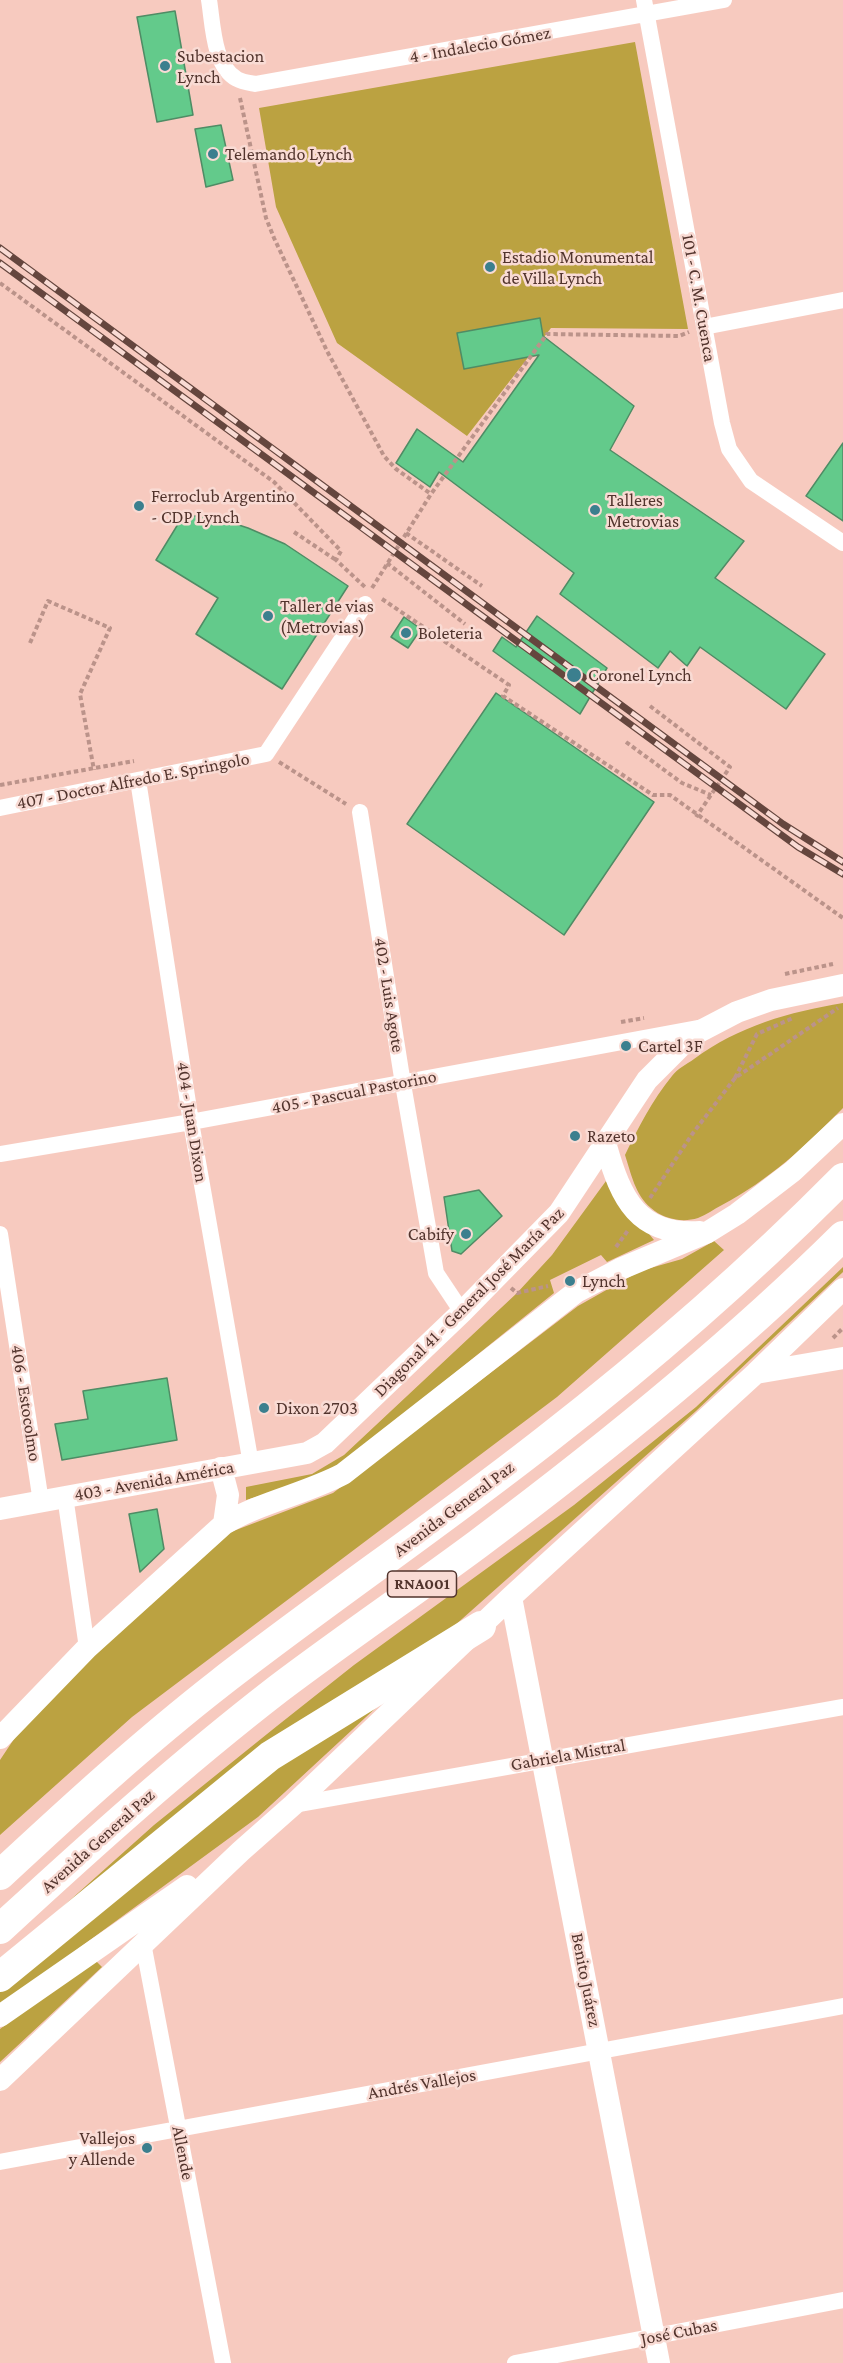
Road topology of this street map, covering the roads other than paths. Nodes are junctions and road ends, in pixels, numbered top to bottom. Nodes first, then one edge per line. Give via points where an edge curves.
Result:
1 (209, 0) edge
2 (724, 0) edge
3 (645, 8) edge
4 (843, 300) edge
5 (704, 327) junction
6 (843, 543) edge
7 (368, 598) road end
8 (138, 780) junction
9 (0, 808) edge
10 (360, 812) road end
11 (842, 999) edge
12 (707, 1026) junction
13 (403, 1084) junction
14 (191, 1122) junction
15 (843, 1124) edge
16 (606, 1146) junction
17 (0, 1154) edge
18 (843, 1178) edge
19 (708, 1232) junction
20 (0, 1234) edge
21 (843, 1236) edge
22 (843, 1289) edge
23 (462, 1312) junction
24 (843, 1358) edge
25 (756, 1373) junction
26 (307, 1453) joint
27 (251, 1464) junction
28 (221, 1468) junction
29 (65, 1496) junction
30 (41, 1502) junction
31 (0, 1509) edge
32 (224, 1524) junction
33 (511, 1597) junction
34 (481, 1626) junction
35 (87, 1648) junction
36 (35, 1700) junction
37 (843, 1707) edge
38 (0, 1738) edge
39 (0, 1751) edge
40 (544, 1760) junction
41 (293, 1805) junction
42 (241, 1851) junction
43 (0, 1875) edge
44 (0, 1929) edge
45 (143, 1943) junction
46 (0, 1977) edge
47 (843, 2006) edge
48 (0, 2016) edge
49 (599, 2051) junction
50 (0, 2080) edge
51 (179, 2129) junction
52 (0, 2162) edge
53 (843, 2300) edge
54 (654, 2337) junction
55 (223, 2363) edge
56 (515, 2363) edge
57 (659, 2363) edge

1 - 3 street, 4 - Indalecio Gómez via 224,66 236,79 255,84
2 - 3 street, 4 - Indalecio Gómez
3 - 5 street, 101 - C. M. Cuenca
4 - 5 street
5 - 6 street, 101 - C. M. Cuenca via 722,423 739,467 751,481
7 - 8 street, 407 - Doctor Alfredo E. Springolo via 266,754
8 - 9 street, 407 - Doctor Alfredo E. Springolo
8 - 14 street, 404 - Juan Dixon
10 - 13 street, 402 - Luis Agote
11 - 12 street, Diagonal 41 - General José María Paz via 771,1000
12 - 13 street, 405 - Pascual Pastorino
12 - 16 street, Diagonal 41 - General José María Paz via 676,1049 647,1080
13 - 14 street, 405 - Pascual Pastorino
13 - 23 street, 402 - Luis Agote via 436,1272
14 - 17 street, 405 - Pascual Pastorino
14 - 27 street, 404 - Juan Dixon
15 - 19 street via 793,1172
16 - 19 street via 614,1175 639,1216 661,1229
16 - 23 street, Diagonal 41 - General José María Paz via 559,1213
18 - 43 highway, Avenida General Paz / RNA001 via 736,1280 616,1385 219,1684
19 - 32 street via 576,1292 343,1474
20 - 30 street, 406 - Estocolmo
21 - 44 highway, Avenida General Paz / RNA001 via 734,1338 618,1435 479,1543 279,1689 176,1772
22 - 25 street
23 - 26 street, Diagonal 41 - General José María Paz via 340,1431
24 - 25 street
25 - 33 street
26 - 27 street, 403 - Avenida América
27 - 28 street, 403 - Avenida América
28 - 29 street, 403 - Avenida América
28 - 32 street via 228,1495
29 - 30 street, 403 - Avenida América
29 - 35 street
30 - 31 street, 403 - Avenida América
32 - 35 street
33 - 34 street
33 - 40 street, Benito Juárez
34 - 41 street
34 - 46 highway via 270,1756
35 - 36 street
36 - 38 street
36 - 39 street
37 - 40 street, Gabriela Mistral
40 - 41 street, Gabriela Mistral
40 - 49 street, Benito Juárez
41 - 42 street
42 - 45 street
42 - 48 street
45 - 50 street
45 - 51 street, Allende
47 - 49 street, Andrés Vallejos
49 - 51 street, Andrés Vallejos
49 - 54 street, Benito Juárez
51 - 52 street, Andrés Vallejos
51 - 55 street, Allende
53 - 54 street, José Cubas
54 - 56 street, José Cubas
54 - 57 street, Benito Juárez

